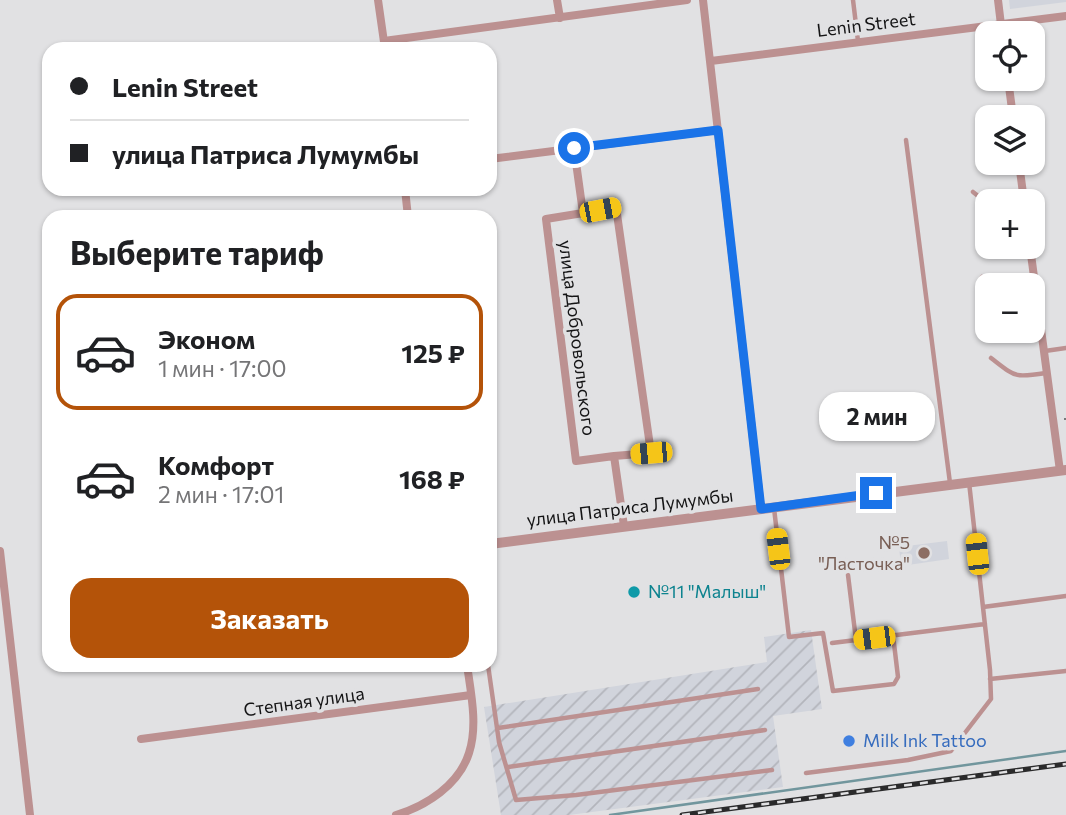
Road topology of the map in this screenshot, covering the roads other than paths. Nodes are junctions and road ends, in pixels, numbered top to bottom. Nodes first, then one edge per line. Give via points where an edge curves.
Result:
1 (378, 0) edge
2 (557, 0) edge
3 (687, 0) edge
4 (703, 0) edge
5 (853, 0) edge
6 (998, 0) edge
7 (1066, 16) edge
8 (560, 18) junction
9 (1001, 21) edge
10 (1039, 21) edge
11 (975, 31) edge
12 (384, 42) edge
13 (404, 42) edge
14 (858, 42) junction
15 (711, 61) junction
16 (718, 130) junction
17 (906, 140) dead end
18 (574, 148) junction
19 (497, 158) edge
20 (972, 192) dead end
21 (975, 194) edge
22 (583, 213) junction
23 (1043, 343) edge
24 (1066, 348) edge
25 (1044, 351) junction
26 (990, 358) dead end
27 (1047, 373) junction
28 (614, 457) junction
29 (1063, 470) edge
30 (969, 481) junction
31 (950, 484) junction
32 (774, 508) junction
33 (761, 509) junction
34 (624, 526) junction
35 (497, 543) edge
36 (0, 551) edge
37 (848, 575) dead end
38 (1066, 596) edge
39 (983, 607) junction
40 (985, 624) junction
41 (893, 635) junction
42 (856, 640) junction
43 (832, 643) dead end
44 (1066, 671) edge
45 (468, 672) edge
46 (489, 672) edge
47 (990, 679) junction
48 (758, 689) dead end
49 (471, 695) junction
50 (498, 728) junction
51 (765, 730) dead end
52 (141, 739) dead end
53 (508, 768) junction
54 (772, 769) dead end
55 (806, 773) dead end
56 (30, 815) edge
57 (396, 815) edge

1 - 12 street
2 - 8 street
3 - 8 street
4 - 15 street
5 - 14 lane
6 - 9 street
7 - 10 street, Lenin Street
8 - 13 street
11 - 14 street, Lenin Street
14 - 15 street, Lenin Street
15 - 16 street
16 - 18 street
16 - 33 street
17 - 31 lane
18 - 19 street
18 - 22 street
20 - 21 lane
22 - 28 street, улица Добровольского via 546,219 576,461
22 - 28 street, улица Добровольского via 616,206 651,453
23 - 25 street
24 - 25 lane
25 - 27 street
26 - 27 lane via 1019,377
27 - 29 street
28 - 34 street
29 - 30 street, улица Патриса Лумумбы
30 - 31 street, улица Патриса Лумумбы
30 - 39 lane
31 - 32 street, улица Патриса Лумумбы
32 - 33 street, улица Патриса Лумумбы
32 - 41 lane via 789,637 823,633 833,691 894,684 898,677
33 - 34 street, улица Патриса Лумумбы
34 - 35 street, улица Патриса Лумумбы
36 - 56 street
37 - 42 lane
38 - 39 lane
39 - 40 lane
40 - 41 lane
40 - 47 lane
41 - 42 lane
42 - 43 lane
44 - 47 lane
45 - 49 street
46 - 50 lane
47 - 55 lane via 991,699 951,751
48 - 50 lane
49 - 52 street, Степная улица
49 - 57 street via 469,753 455,779 434,797
50 - 53 lane
51 - 53 lane
53 - 54 lane via 516,800

